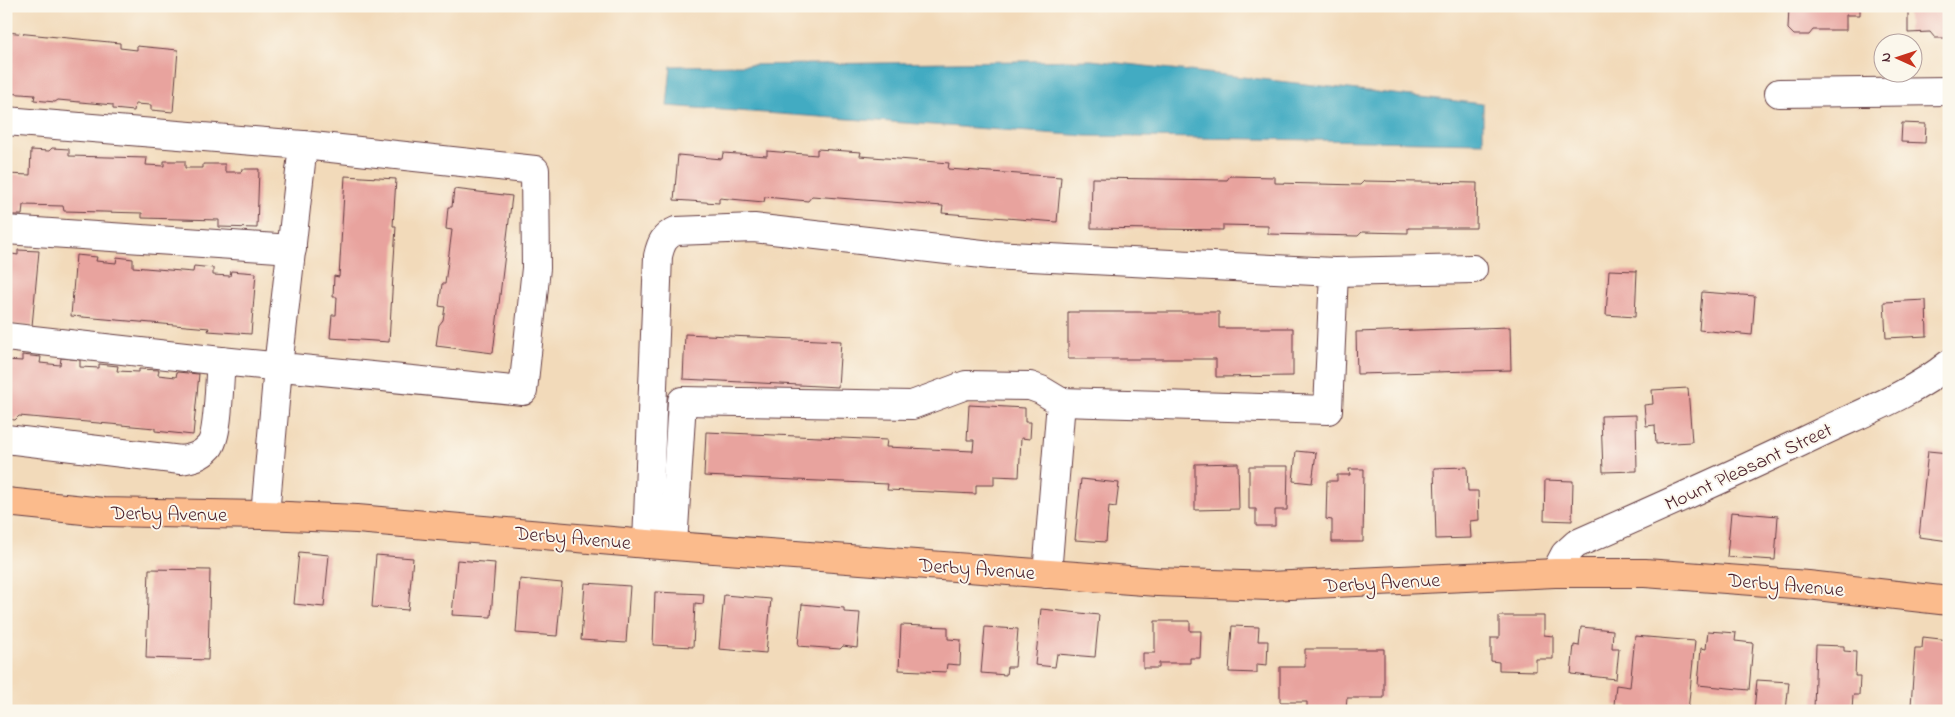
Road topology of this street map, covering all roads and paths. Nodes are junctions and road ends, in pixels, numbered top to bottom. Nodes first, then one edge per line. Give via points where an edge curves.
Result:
1 (1949, 91) edge
2 (1779, 93) dead end
3 (6, 121) edge
4 (303, 145) junction
5 (6, 230) edge
6 (292, 249) junction
7 (1473, 269) dead end
8 (1334, 272) junction
9 (6, 337) edge
10 (221, 361) junction
11 (1949, 364) edge
12 (278, 367) junction
13 (1062, 402) junction
14 (6, 439) edge
15 (6, 502) edge
16 (265, 515) junction
17 (660, 544) junction
18 (1555, 573) junction
19 (1047, 574) junction
20 (1949, 601) edge

1 - 2 street
3 - 4 street
4 - 6 street
4 - 12 street via 536,170 536,268 523,392
5 - 6 street
6 - 12 street
7 - 8 street
8 - 13 street via 1328,410
8 - 17 street via 991,255 754,228 676,231 666,235 658,256
9 - 10 street
10 - 12 street
10 - 14 street via 216,430 211,445 199,456 182,460
11 - 18 street, Mount Pleasant Street via 1934,376 1872,409 1576,544 1565,554
12 - 16 street
13 - 17 street via 1030,386 966,385 912,405 682,401
13 - 19 street
15 - 16 main road, Derby Avenue via 103,512
16 - 17 main road, Derby Avenue via 357,519
17 - 19 main road, Derby Avenue
18 - 19 main road, Derby Avenue via 1269,586
18 - 20 main road, Derby Avenue via 1644,573 1808,585

